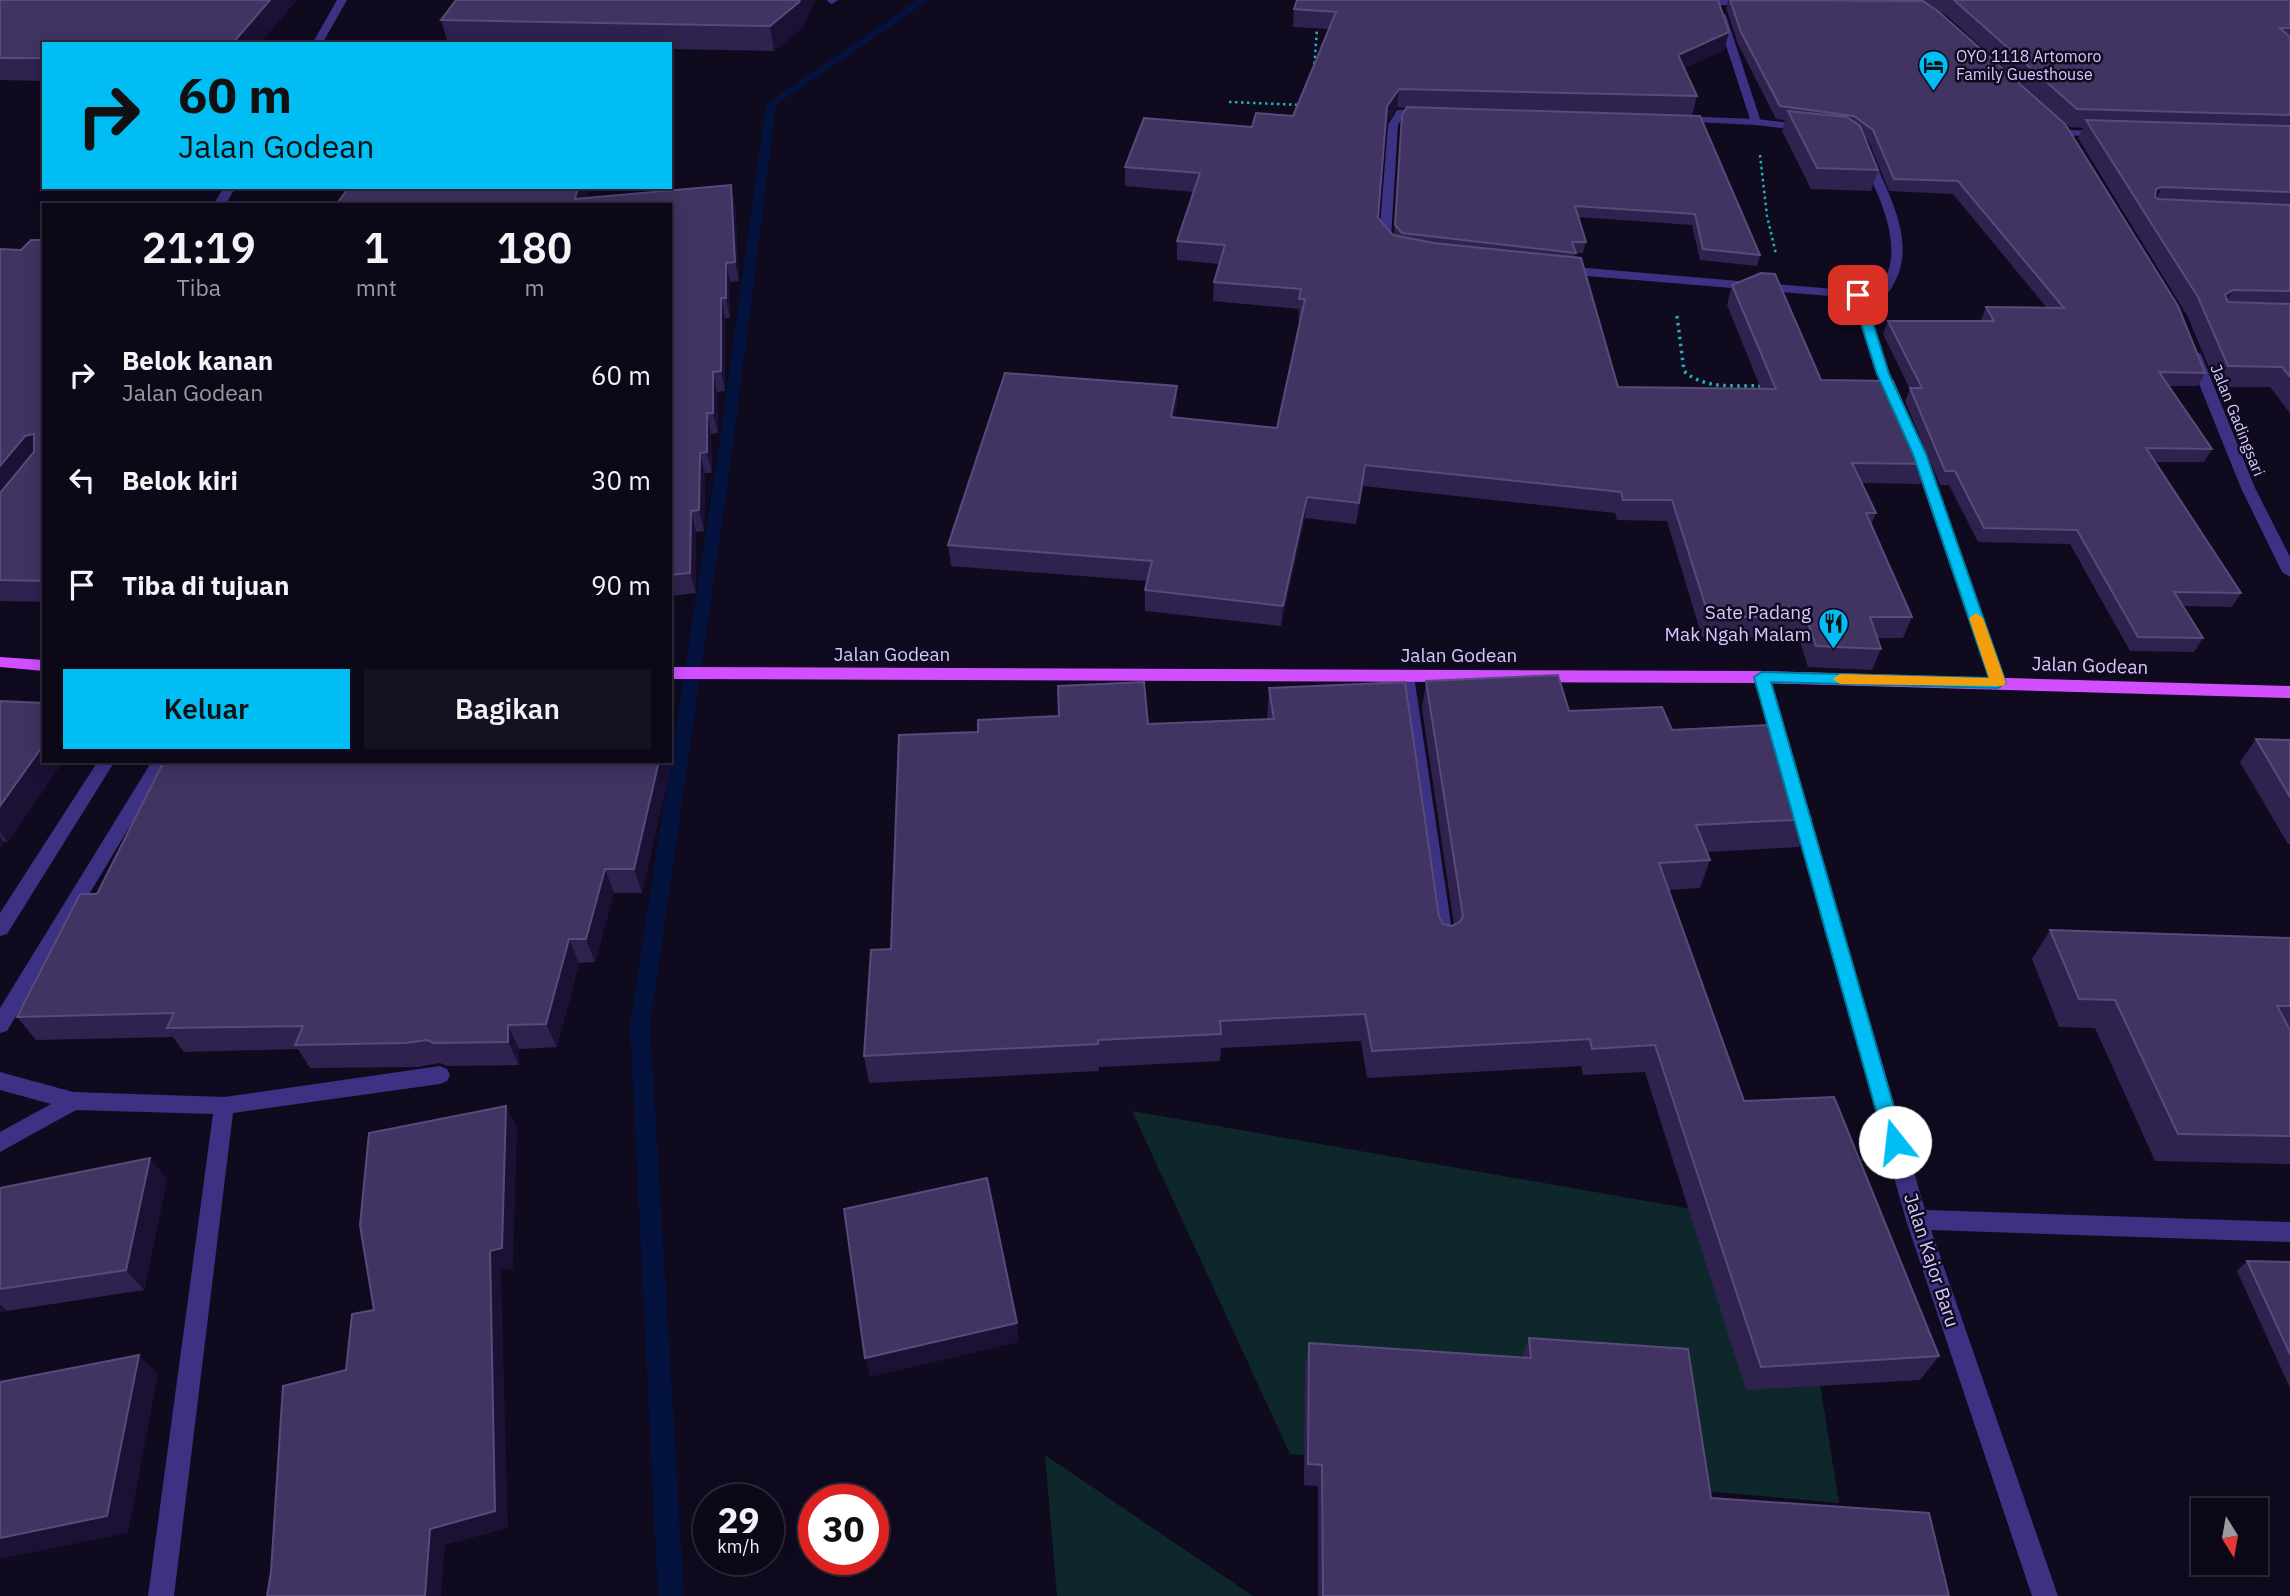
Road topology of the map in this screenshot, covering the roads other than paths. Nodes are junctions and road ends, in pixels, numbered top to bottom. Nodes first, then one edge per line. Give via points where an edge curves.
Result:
1 (342, 0) edge
2 (1655, 0) edge
3 (1716, 2) junction
4 (1758, 3) edge
5 (318, 42) edge
6 (1441, 112) edge
7 (1666, 118) edge
8 (1756, 122) junction
9 (1821, 129) edge
10 (2064, 134) edge
11 (2118, 134) edge
12 (1861, 142) edge
13 (1403, 251) edge
14 (1554, 269) edge
15 (1858, 295) junction
16 (2190, 342) edge
17 (2290, 572) edge
18 (0, 662) edge
19 (42, 666) edge
20 (672, 673) edge
21 (1406, 676) junction
22 (1762, 677) junction
23 (1998, 683) junction
24 (2290, 692) edge
25 (106, 763) edge
26 (160, 763) edge
27 (0, 929) edge
28 (1445, 944) edge
29 (0, 1025) edge
30 (440, 1075) edge
31 (0, 1081) edge
32 (73, 1101) junction
33 (224, 1107) junction
34 (0, 1143) edge
35 (1917, 1220) junction
36 (2290, 1232) edge
37 (161, 1596) edge
38 (2046, 1596) edge

1 - 5 street
2 - 3 street
3 - 4 street
3 - 8 street
6 - 13 street via 1401,111 1393,125 1385,237
7 - 8 street
8 - 9 street
10 - 11 street
12 - 15 street via 1899,250 1896,272 1885,289
14 - 15 street
15 - 23 street via 1883,374 1920,454
16 - 17 street, Jalan Gadingsari via 2248,488
18 - 19 main road
20 - 21 main road, Jalan Godean
21 - 22 main road, Jalan Godean
21 - 28 street
22 - 23 main road, Jalan Godean
22 - 35 street, Jalan Kajor Baru
23 - 24 main road, Jalan Godean
25 - 27 street
26 - 29 street
30 - 33 street
31 - 32 street
32 - 33 street
32 - 34 street
33 - 37 street
35 - 36 street
35 - 38 street, Jalan Kajor Baru

